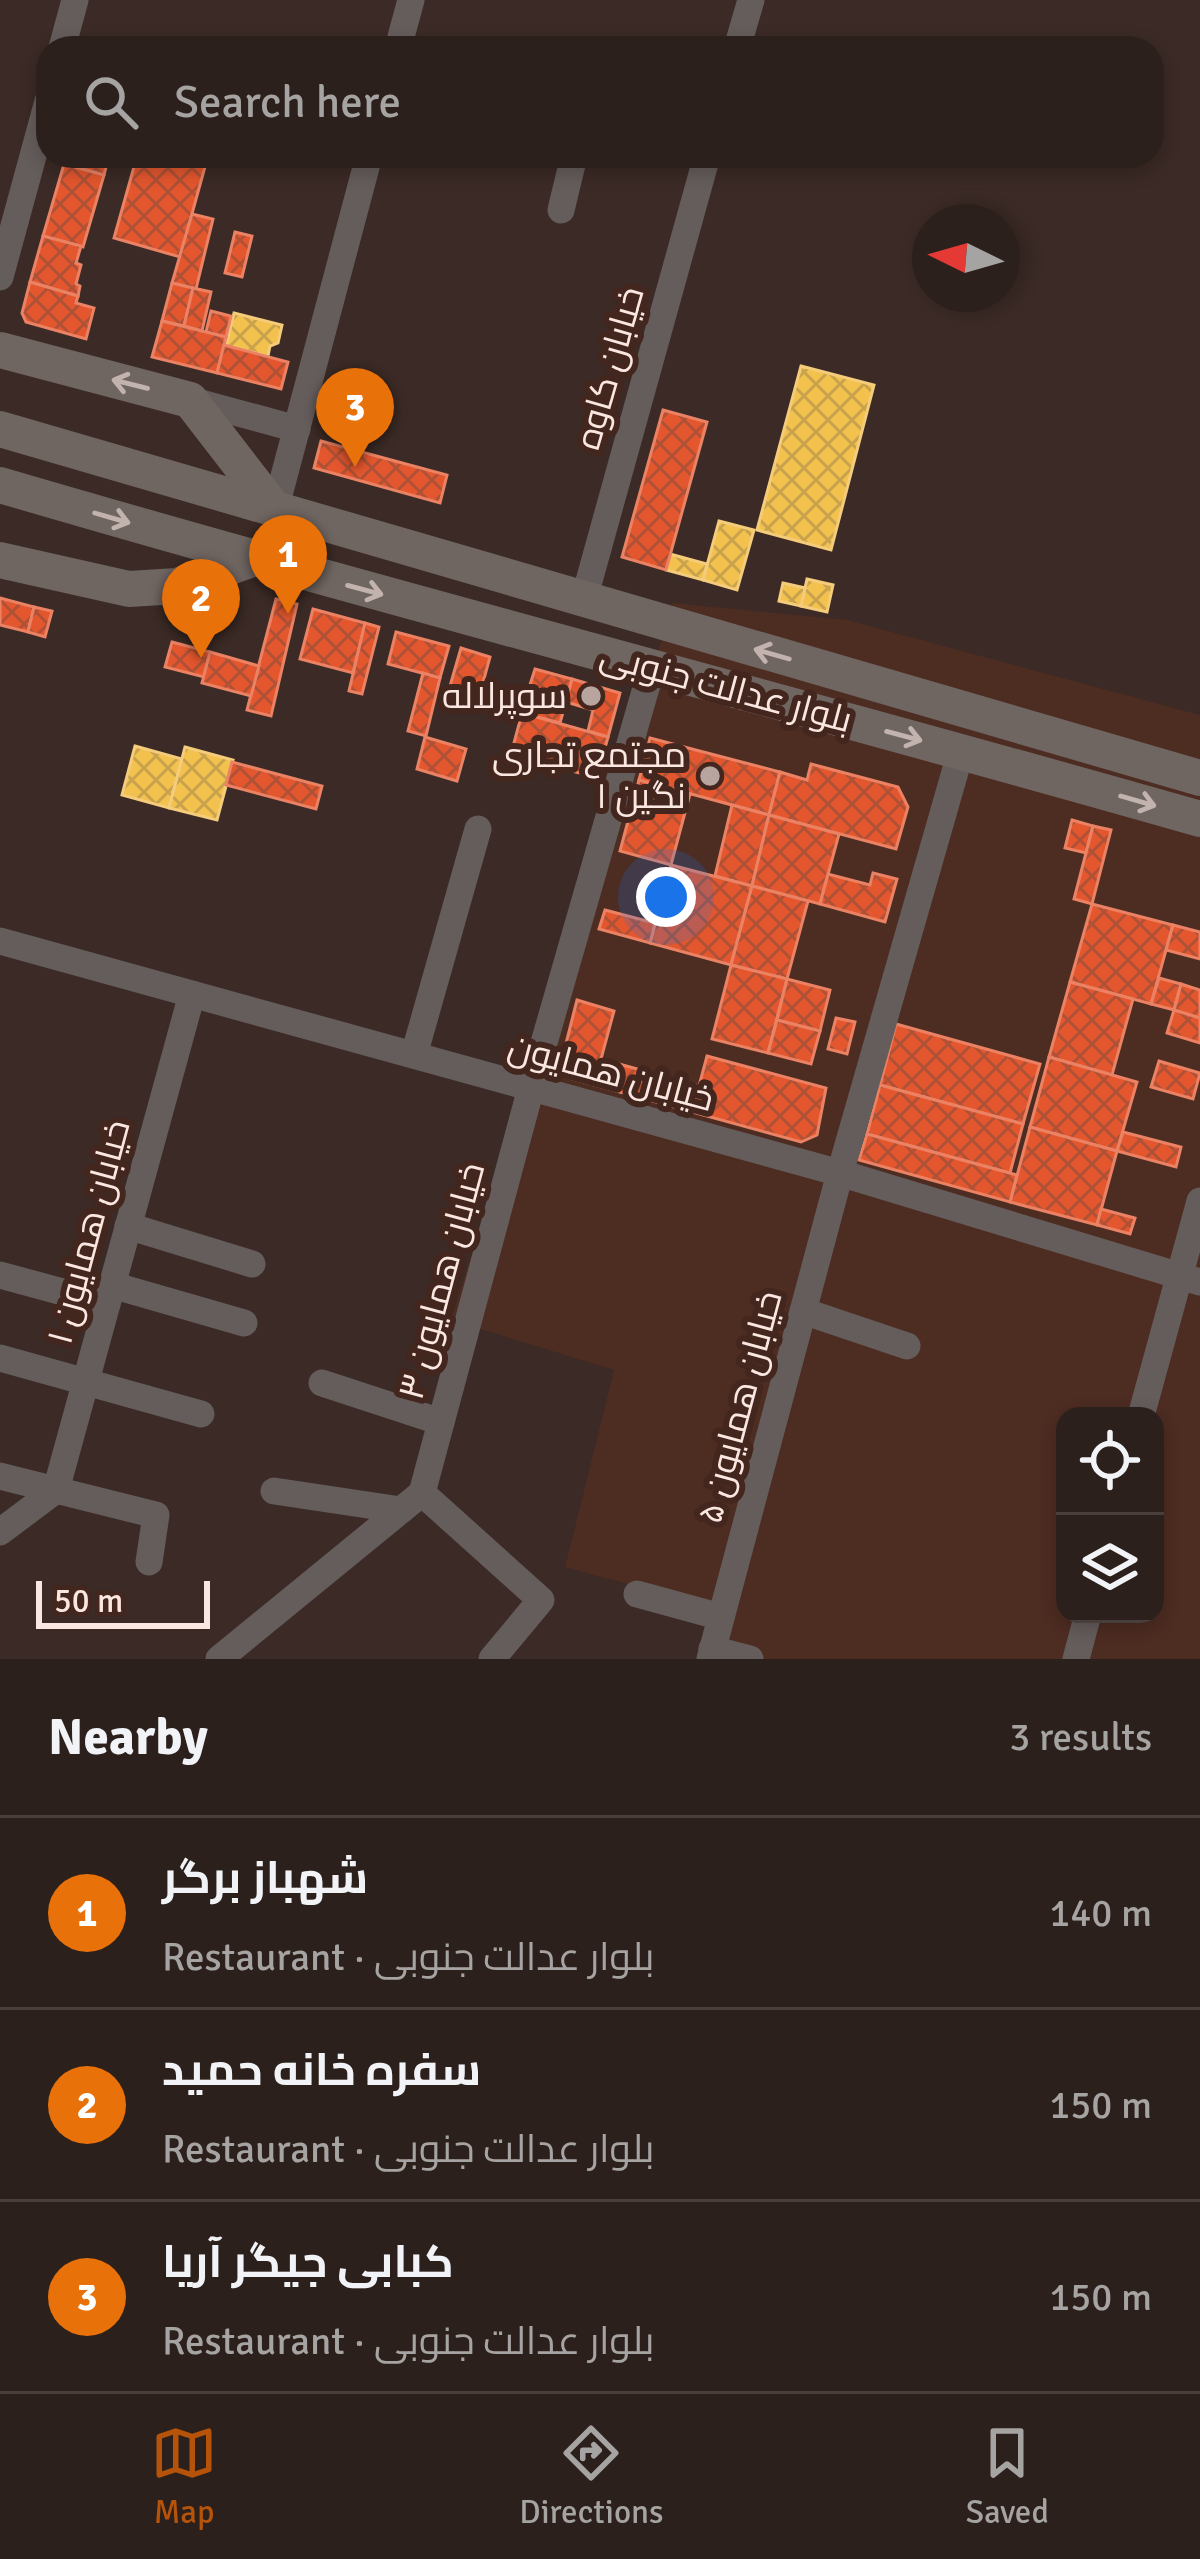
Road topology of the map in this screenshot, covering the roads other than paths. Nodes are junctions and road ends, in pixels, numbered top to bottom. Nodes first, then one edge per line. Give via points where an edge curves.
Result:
1 (76, 0) edge
2 (411, 0) edge
3 (751, 0) edge
4 (66, 36) edge
5 (401, 36) edge
6 (740, 36) edge
7 (36, 145) edge
8 (366, 168) edge
9 (571, 168) edge
10 (704, 168) edge
11 (561, 210) dead end
12 (0, 277) edge
13 (0, 350) edge
14 (190, 400) junction
15 (0, 429) edge
16 (297, 429) junction
17 (0, 485) edge
18 (275, 510) junction
19 (252, 559) junction
20 (0, 560) edge
21 (584, 599) junction
22 (652, 668) junction
23 (1086, 747) junction
24 (962, 752) junction
25 (1200, 778) edge
26 (1076, 783) junction
27 (1200, 819) edge
28 (478, 829) dead end
29 (0, 941) edge
30 (192, 994) junction
31 (414, 1055) junction
32 (531, 1088) junction
33 (840, 1173) junction
34 (1200, 1201) edge
35 (128, 1226) junction
36 (253, 1264) dead end
37 (0, 1275) edge
38 (1190, 1279) edge
39 (110, 1294) junction
40 (803, 1311) junction
41 (244, 1323) dead end
42 (908, 1346) dead end
43 (0, 1358) edge
44 (85, 1383) junction
45 (322, 1383) dead end
46 (1145, 1407) edge
47 (201, 1414) dead end
48 (441, 1422) junction
49 (0, 1477) edge
50 (56, 1490) junction
51 (274, 1491) dead end
52 (412, 1501) junction
53 (0, 1532) edge
54 (149, 1562) dead end
55 (637, 1594) dead end
56 (721, 1617) junction
57 (1086, 1623) edge
58 (711, 1654) edge
59 (218, 1659) edge
60 (492, 1659) edge
61 (750, 1659) edge
62 (1076, 1659) edge

1 - 4 street
2 - 5 street
3 - 6 street
7 - 12 street
8 - 16 street
9 - 11 street
10 - 21 street, خیابان کاوه
14 -> 13 main road
14 - 16 street
14 - 18 main road
15 - 18 main road, بلوار عدالت جنوبی
16 - 18 street
17 -> 19 main road, بلوار عدالت جنوبی
18 - 21 main road, بلوار عدالت جنوبی
19 - 20 main road via 177,586 129,590
19 -> 22 main road, بلوار عدالت جنوبی
23 -> 21 main road, بلوار عدالت جنوبی
22 -> 24 main road, بلوار عدالت جنوبی
22 - 32 street, خیابان همایون ۳
23 - 25 main road, بلوار عدالت جنوبی
23 - 26 main road
24 - 26 main road, بلوار عدالت جنوبی
24 - 33 street, خیابان همایون ۵
26 -> 27 main road, بلوار عدالت جنوبی
28 - 31 street
29 - 30 street, خیابان همایون
30 - 31 street, خیابان همایون
30 - 35 street, خیابان همایون ۱
31 - 32 street, خیابان همایون
32 - 33 street, خیابان همایون
32 - 48 street, خیابان همایون ۳
33 - 38 street, خیابان همایون
33 - 40 street, خیابان همایون ۵
34 - 38 street
35 - 36 street
35 - 39 street, خیابان همایون ۱
37 - 39 street
38 - 46 street
39 - 41 street
39 - 44 street, خیابان همایون ۱
40 - 42 street
40 - 56 street, خیابان همایون ۵
43 - 44 street
44 - 47 street
44 - 50 street, خیابان همایون ۱
45 - 48 street
48 - 52 street, خیابان همایون ۳
49 - 50 street
50 - 53 street
50 - 54 street via 157,1515
51 - 52 street
52 - 59 street
52 - 60 street via 541,1600
55 - 56 street
56 - 58 street, خیابان همایون ۵
57 - 62 street
58 - 61 street

